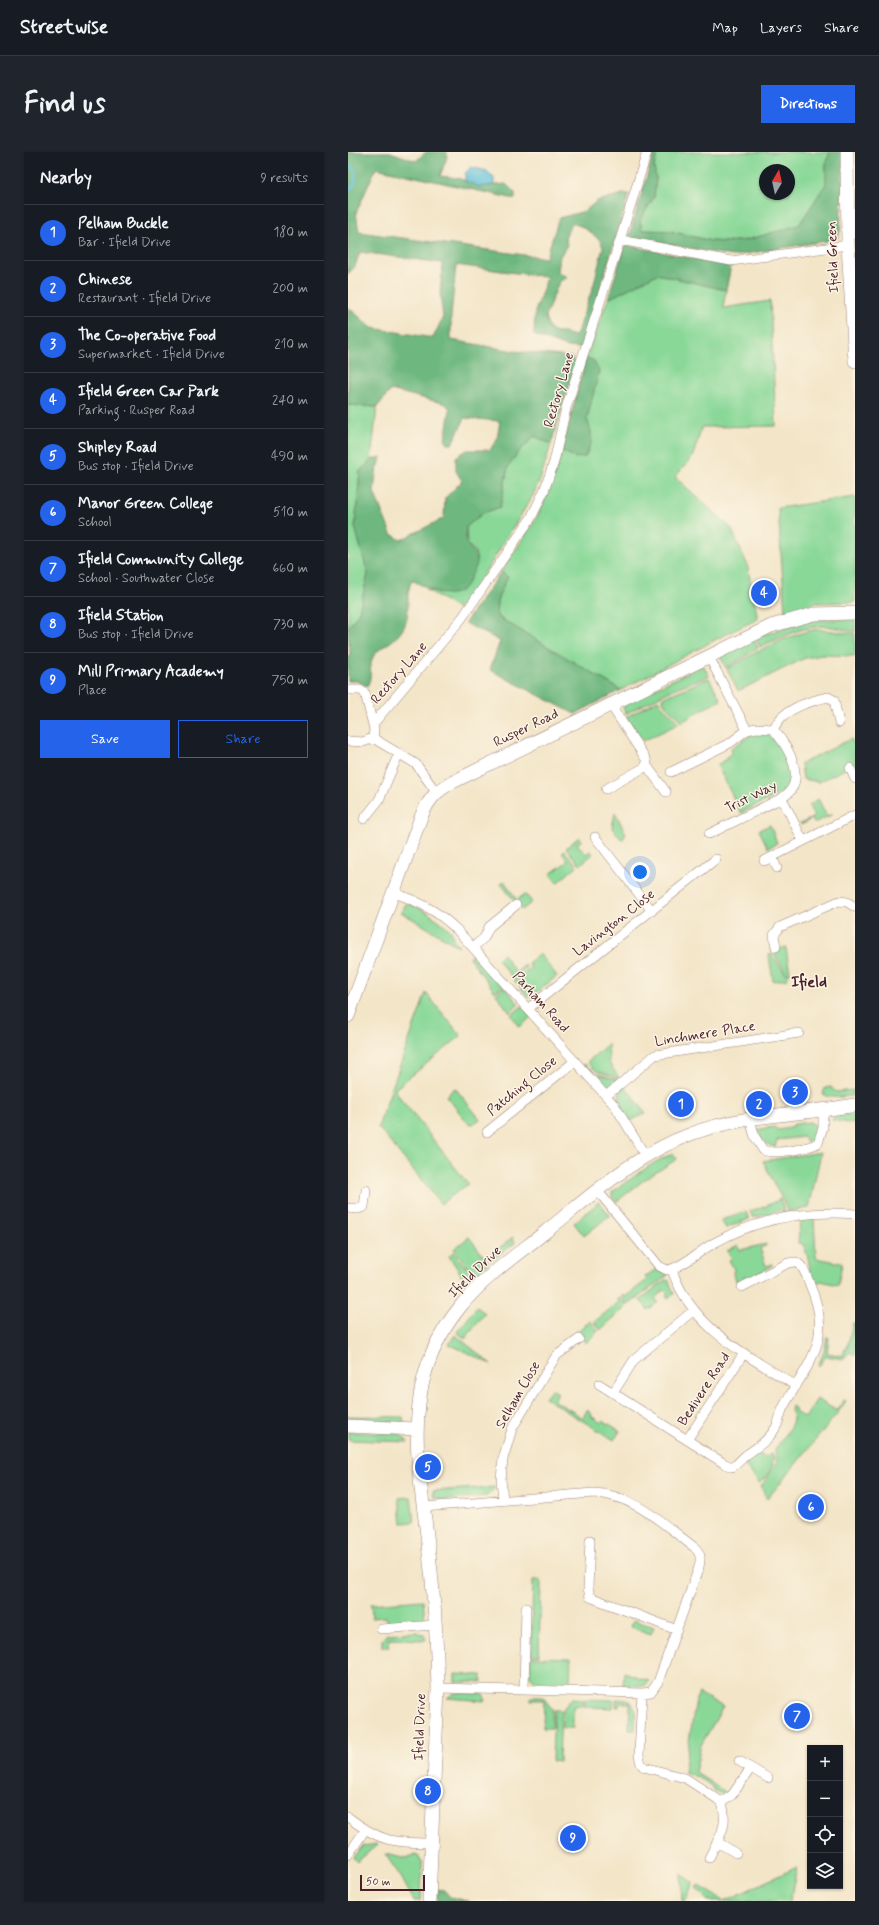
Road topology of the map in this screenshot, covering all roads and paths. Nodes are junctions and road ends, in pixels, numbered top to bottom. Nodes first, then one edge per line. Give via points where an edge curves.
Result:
1 (647, 152) edge
2 (847, 152) edge
3 (620, 240) junction
4 (851, 250) edge
5 (855, 361) edge
6 (855, 613) edge
7 (708, 655) junction
8 (348, 690) edge
9 (610, 704) junction
10 (373, 724) junction
11 (839, 724) dead end
12 (773, 729) junction
13 (747, 730) junction
14 (373, 738) junction
15 (348, 741) edge
16 (400, 753) junction
17 (647, 766) junction
18 (850, 768) dead end
19 (671, 772) dead end
20 (855, 779) edge
21 (606, 789) dead end
22 (436, 792) junction
23 (666, 792) dead end
24 (782, 798) junction
25 (855, 815) edge
26 (364, 819) dead end
27 (709, 834) dead end
28 (595, 837) dead end
29 (803, 841) junction
30 (716, 859) dead end
31 (778, 868) dead end
32 (394, 893) junction
33 (516, 905) dead end
34 (855, 907) edge
35 (652, 911) junction
36 (473, 947) junction
37 (776, 947) dead end
38 (529, 1008) junction
39 (348, 1016) edge
40 (799, 1033) dead end
41 (574, 1061) junction
42 (606, 1096) junction
43 (855, 1104) edge
44 (823, 1110) junction
45 (750, 1120) junction
46 (488, 1132) dead end
47 (645, 1155) junction
48 (366, 1190) dead end
49 (597, 1190) junction
50 (348, 1208) edge
51 (855, 1214) edge
52 (672, 1270) junction
53 (742, 1287) dead end
54 (694, 1310) junction
55 (579, 1339) dead end
56 (744, 1353) junction
57 (599, 1384) dead end
58 (796, 1386) junction
59 (613, 1392) junction
60 (348, 1426) edge
61 (416, 1429) junction
62 (687, 1440) junction
63 (503, 1500) junction
64 (424, 1508) junction
65 (590, 1540) dead end
66 (526, 1608) dead end
67 (436, 1625) junction
68 (381, 1629) dead end
69 (677, 1630) junction
70 (438, 1688) junction
71 (524, 1689) junction
72 (642, 1693) junction
73 (739, 1761) dead end
74 (751, 1768) junction
75 (768, 1778) dead end
76 (722, 1802) junction
77 (348, 1817) edge
78 (365, 1830) junction
79 (717, 1842) junction
80 (431, 1843) junction
81 (736, 1853) dead end
82 (348, 1855) edge
83 (709, 1858) dead end
84 (429, 1901) edge

1 - 3 street, Rectory Lane
2 - 4 street, Ifield Green
3 - 4 street via 731,261
3 - 10 street, Rectory Lane via 566,408 549,477 531,518 462,618
4 - 5 street, Ifield Green
6 - 7 street, Rusper Road via 814,614 792,619
7 - 9 street, Rusper Road
7 - 13 street
8 - 10 street via 366,693
9 - 17 street via 646,759
9 - 22 street, Rusper Road
10 - 14 street
11 - 12 street via 834,700 828,697 812,701 786,714
12 - 13 street
12 - 24 street, Trist Way via 780,736 796,773 794,786
13 - 19 street via 730,743
14 - 15 street via 363,742
14 - 16 street
16 - 22 street via 416,764
16 - 26 street via 379,800
17 - 21 street
17 - 23 street
18 - 20 street
22 - 32 street, Rusper Road via 421,817
24 - 27 street, Trist Way
24 - 29 street
25 - 29 street
28 - 35 street
29 - 31 street via 768,859
30 - 35 street, Lavington Close
32 - 36 street, Parham Road via 438,913
32 - 39 street, Rusper Road
33 - 36 street via 489,927 484,938
34 - 37 street via 839,901 780,926 774,935
35 - 38 street, Lavington Close
36 - 38 street, Parham Road
38 - 41 street, Parham Road
40 - 42 street, Linchmere Place via 655,1055
41 - 42 street, Parham Road
41 - 46 street, Patching Close
42 - 47 street, Parham Road via 622,1116
43 - 44 street, Ifield Drive
44 - 45 street, Ifield Drive
44 - 45 street via 823,1127 818,1143 792,1150 763,1150 755,1137
45 - 47 street, Ifield Drive via 697,1132
47 - 49 street, Ifield Drive
48 - 50 street via 364,1207
49 - 52 street via 659,1266
49 - 61 street, Ifield Drive via 508,1262 460,1306 442,1333 427,1368 420,1394
51 - 52 street via 814,1212 753,1226 715,1243
52 - 54 street, Bedivere Road
53 - 58 street via 788,1263 796,1262 802,1267 818,1307 820,1330 814,1356
54 - 56 street, Bedivere Road via 716,1334
54 - 59 street via 634,1360
55 - 63 street, Selham Close via 556,1356 512,1429 503,1459
56 - 58 street, Bedivere Road
56 - 62 street, Bedivere Road
57 - 59 street, Bedivere Road
58 - 62 street, Bedivere Road via 768,1438 736,1465 728,1467
59 - 62 street, Bedivere Road
60 - 61 street
61 - 64 street, Ifield Drive
63 - 64 street
63 - 69 street via 593,1493 614,1495 639,1507 688,1542 700,1553 700,1562
64 - 67 street, Ifield Drive
65 - 69 street via 590,1597
66 - 71 street
67 - 68 street
67 - 70 street, Ifield Drive
69 - 72 street via 656,1686 651,1692
70 - 71 street
70 - 80 street, Ifield Drive
71 - 72 street
72 - 76 street via 639,1756 641,1764 684,1778
73 - 74 street
74 - 75 street
74 - 76 street via 732,1795
76 - 79 street via 726,1820
77 - 78 street
78 - 80 street via 389,1841
78 - 82 street
79 - 81 street
79 - 83 street
80 - 84 street, Ifield Drive

